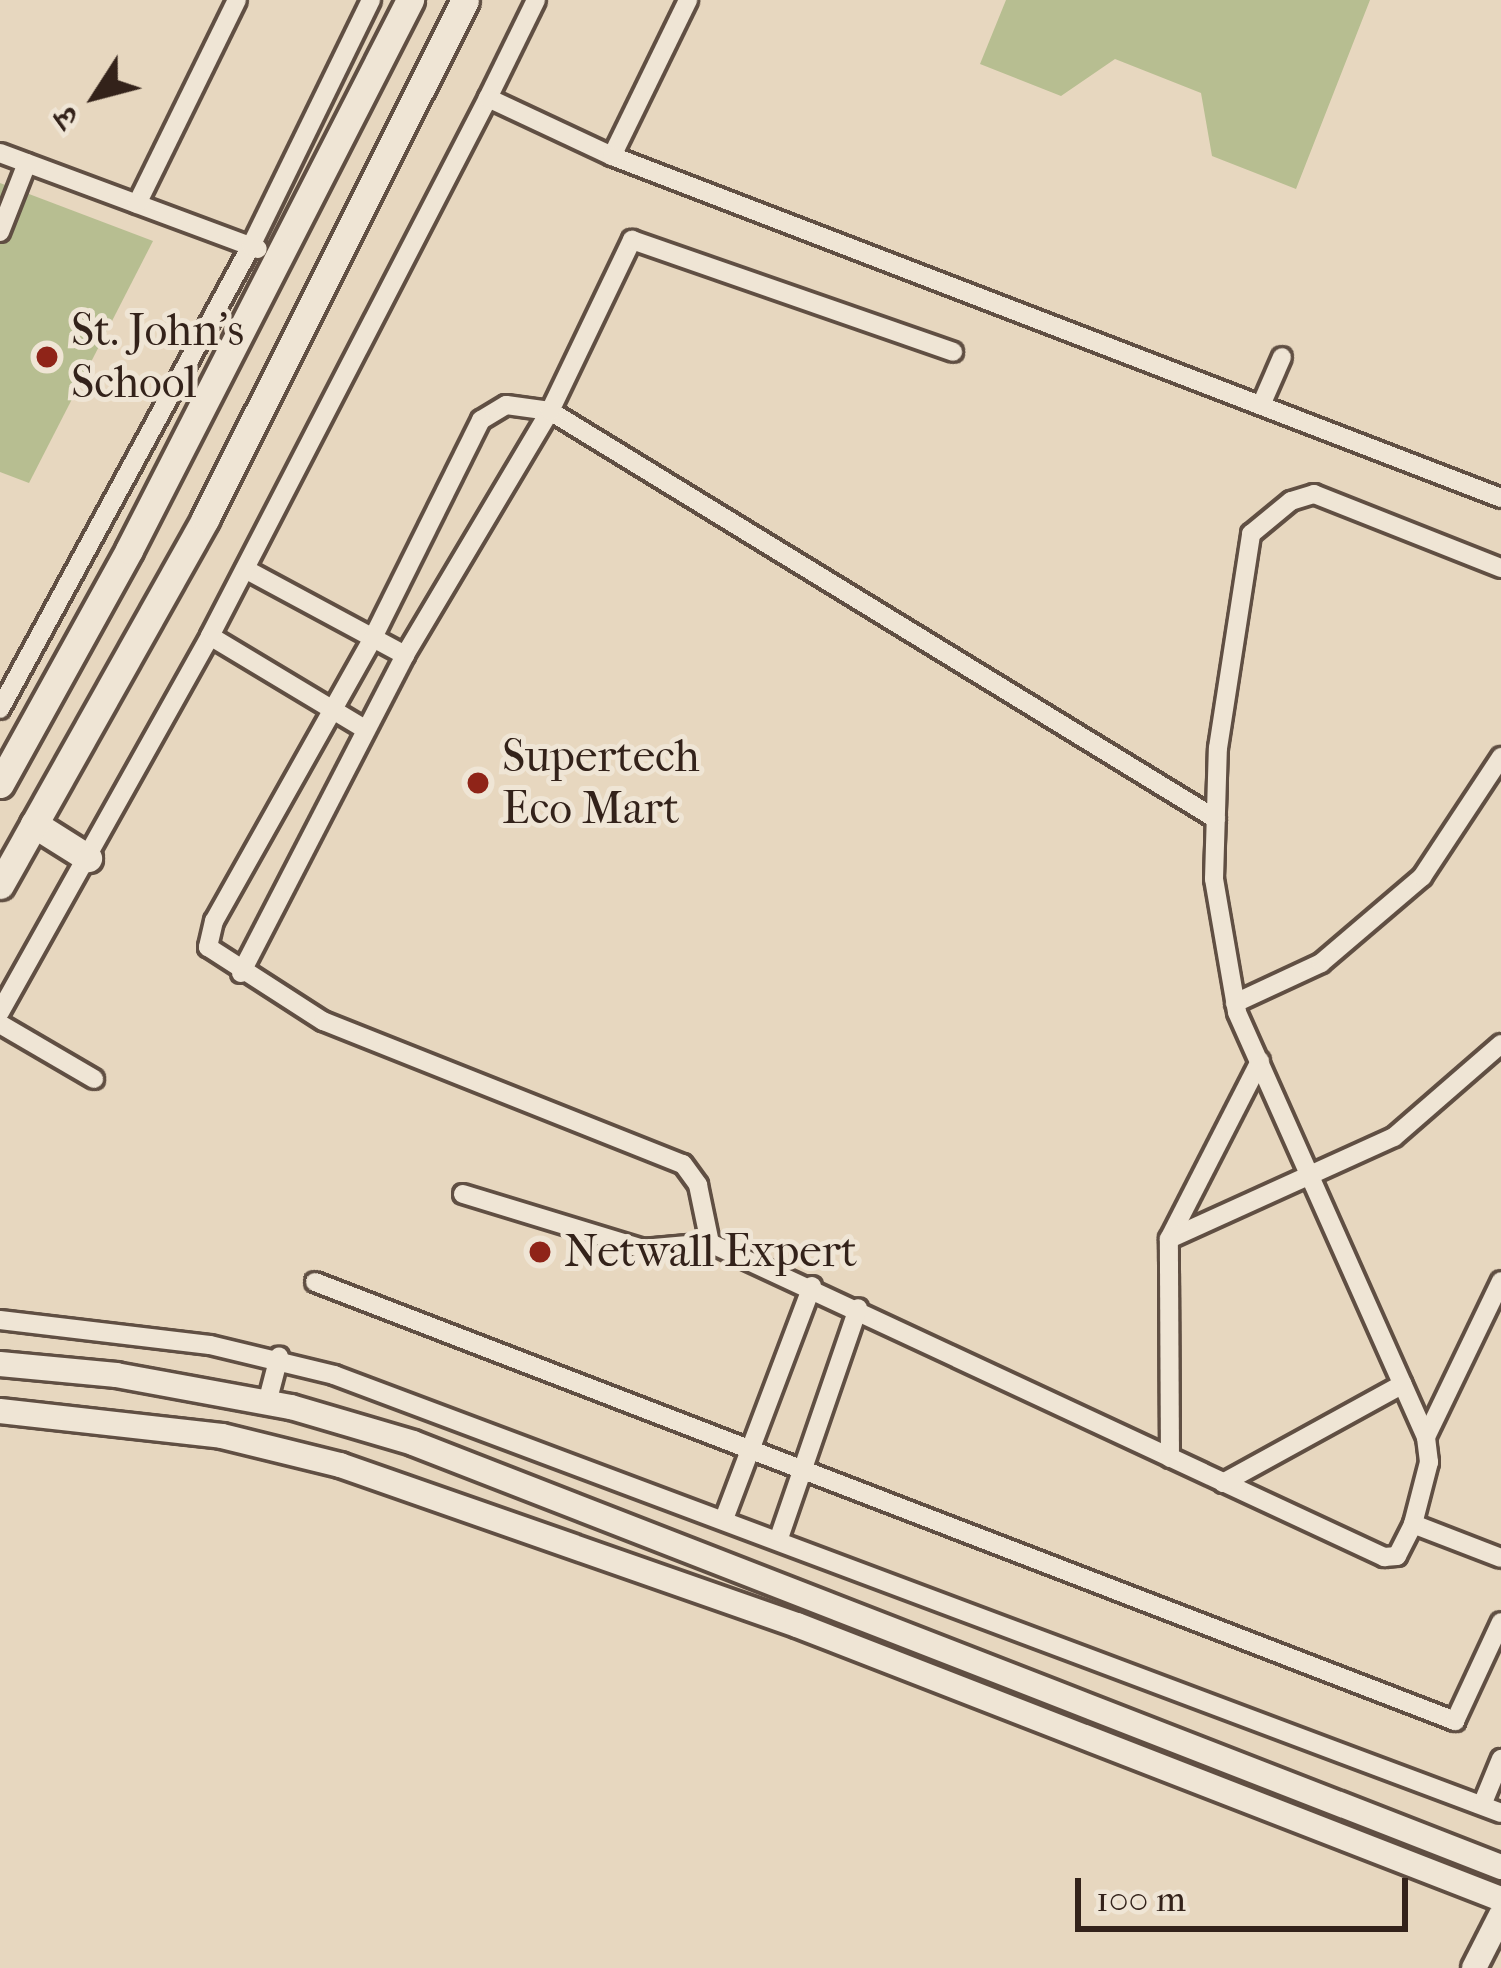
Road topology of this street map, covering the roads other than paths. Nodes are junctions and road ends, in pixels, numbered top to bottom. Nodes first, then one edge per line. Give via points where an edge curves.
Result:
1 (237, 0) edge
2 (371, 0) edge
3 (410, 0) edge
4 (465, 0) edge
5 (536, 0) edge
6 (688, 0) edge
7 (488, 98) junction
8 (0, 153) edge
9 (612, 156) junction
10 (27, 163) junction
11 (136, 204) junction
12 (0, 232) edge
13 (251, 247) junction
14 (279, 257) junction
15 (953, 352) dead end
16 (1282, 357) dead end
17 (1262, 404) junction
18 (550, 411) junction
19 (1501, 498) edge
20 (1501, 568) edge
21 (245, 569) junction
22 (210, 636) junction
23 (373, 638) junction
24 (405, 655) junction
25 (0, 709) edge
26 (332, 710) junction
27 (364, 729) junction
28 (1501, 757) edge
29 (0, 784) edge
30 (1216, 819) junction
31 (34, 824) junction
32 (88, 858) junction
33 (0, 885) edge
34 (241, 973) junction
35 (1235, 1003) junction
36 (0, 1012) edge
37 (0, 1024) edge
38 (1501, 1044) edge
39 (1260, 1061) junction
40 (94, 1078) dead end
41 (1313, 1171) junction
42 (463, 1194) dead end
43 (1169, 1238) junction
44 (710, 1243) junction
45 (1501, 1281) edge
46 (315, 1282) dead end
47 (812, 1286) junction
48 (858, 1308) junction
49 (0, 1320) edge
50 (278, 1357) junction
51 (0, 1364) edge
52 (1403, 1384) junction
53 (267, 1403) junction
54 (0, 1412) edge
55 (1426, 1437) junction
56 (750, 1448) junction
57 (1170, 1458) junction
58 (800, 1469) junction
59 (1223, 1483) junction
60 (724, 1519) junction
61 (1413, 1524) junction
62 (779, 1538) junction
63 (1501, 1558) edge
64 (1501, 1622) edge
65 (1500, 1762) edge
66 (1491, 1809) edge
67 (1501, 1867) edge
68 (1501, 1899) edge
69 (1501, 1915) edge
70 (1482, 1966) edge

1 - 11 street
2 - 13 street
3 - 14 main road
4 - 31 main road via 205,519
5 - 7 street
6 - 9 street
7 - 9 street
7 - 21 street
8 - 10 street
9 - 17 street
10 - 11 street
10 - 12 street
11 - 13 street
13 - 14 street
13 - 25 street
14 - 29 main road
15 - 18 street via 636,239
16 - 17 street
17 - 19 street
18 - 23 street via 506,405 481,420
18 - 24 street
18 - 30 street
20 - 30 street via 1314,494 1258,523 1218,748
21 - 22 street
21 - 23 street
22 - 26 street
22 - 32 street
23 - 24 street
23 - 26 street
24 - 27 street
26 - 27 street
26 - 34 street via 214,921 209,951
27 - 34 street
28 - 35 street via 1422,877 1321,964
30 - 35 street via 1214,879
31 - 32 main road
31 - 33 main road
32 - 36 street
34 - 44 street via 323,1021 683,1164 698,1185
35 - 39 street
37 - 40 street
38 - 41 street via 1394,1137
39 - 41 street
39 - 43 street
41 - 43 street
41 - 52 street
42 - 44 street via 643,1249
43 - 57 street
44 - 47 street
45 - 55 street
46 - 56 street
47 - 48 street
47 - 56 street
48 - 57 street
48 - 58 street
49 - 50 street
50 - 53 street
50 - 60 street
51 - 53 street
52 - 55 street
52 - 59 street
53 - 67 street via 413,1443
54 - 68 street via 222,1436 340,1465 797,1625
55 - 61 street via 1429,1462
56 - 58 street
56 - 60 street
57 - 59 street
58 - 62 street
58 - 64 street via 1455,1721
59 - 61 street via 1384,1557 1397,1556
60 - 62 street
61 - 63 street
62 - 66 street
65 - 66 street
69 - 70 street

